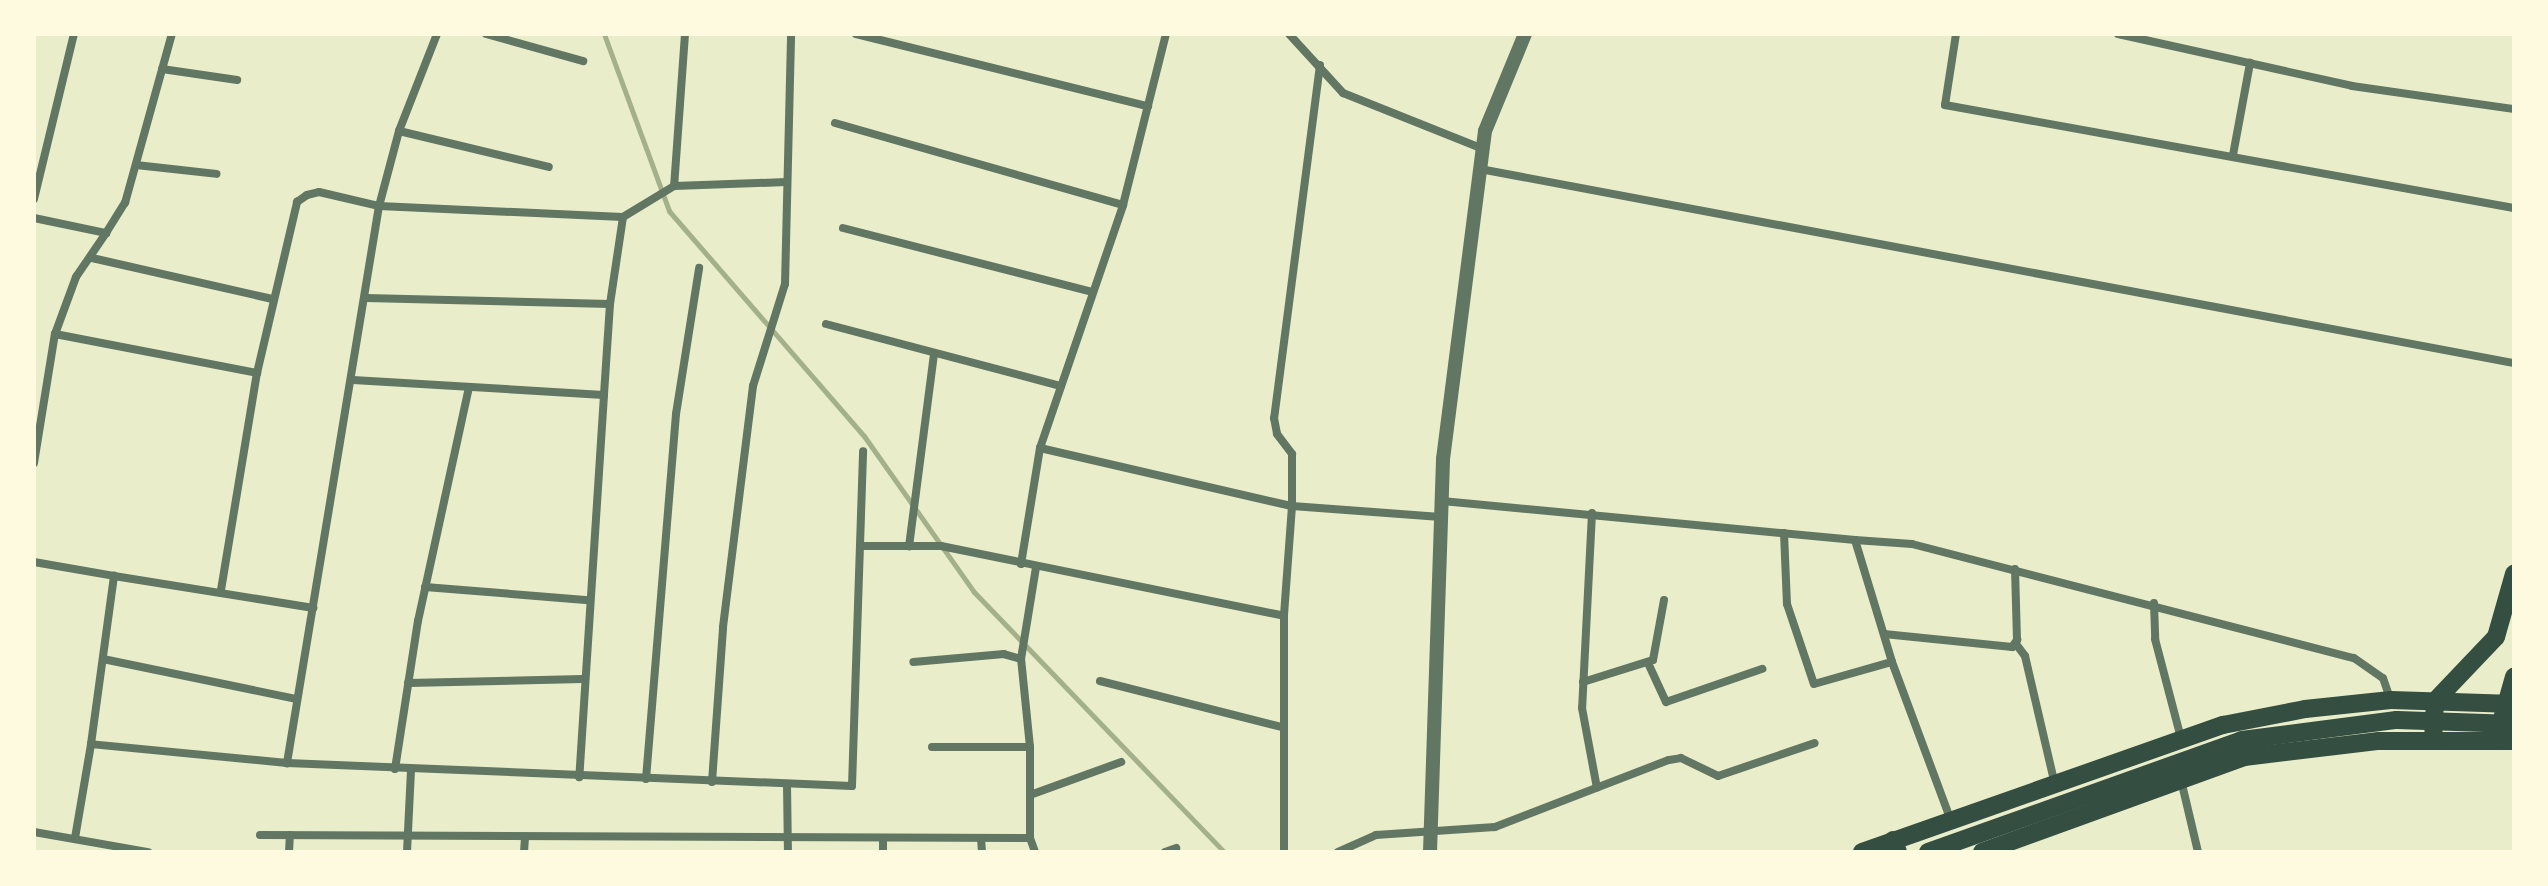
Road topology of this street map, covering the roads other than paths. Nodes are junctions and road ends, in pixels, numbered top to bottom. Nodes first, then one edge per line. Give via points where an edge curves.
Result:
1 (74, 34) edge
2 (172, 34) edge
3 (437, 34) edge
4 (486, 34) edge
5 (685, 34) edge
6 (791, 34) edge
7 (856, 34) edge
8 (1166, 34) edge
9 (1289, 34) edge
10 (1525, 34) edge
11 (1956, 34) edge
12 (2118, 34) edge
13 (583, 61) dead end
14 (2250, 63) junction
15 (1320, 65) junction
16 (162, 69) junction
17 (237, 80) dead end
18 (1148, 106) junction
19 (2514, 109) edge
20 (835, 123) dead end
21 (399, 131) junction
22 (1483, 149) junction
23 (2233, 155) junction
24 (136, 165) junction
25 (549, 167) dead end
26 (1480, 169) junction
27 (217, 174) dead end
28 (786, 182) junction
29 (671, 188) junction
30 (34, 199) edge
31 (1123, 205) junction
32 (379, 206) junction
33 (2514, 208) edge
34 (623, 217) junction
35 (34, 218) edge
36 (843, 228) dead end
37 (104, 235) junction
38 (94, 255) junction
39 (699, 268) dead end
40 (1092, 292) junction
41 (366, 298) junction
42 (272, 299) junction
43 (610, 304) junction
44 (826, 324) dead end
45 (55, 334) junction
46 (934, 354) junction
47 (2514, 363) edge
48 (257, 373) junction
49 (353, 380) junction
50 (1061, 386) junction
51 (469, 387) junction
52 (604, 395) junction
53 (1040, 448) junction
54 (863, 451) dead end
55 (34, 463) edge
56 (1442, 501) junction
57 (1292, 506) junction
58 (1592, 513) junction
59 (1441, 517) junction
60 (1784, 533) junction
61 (1855, 540) junction
62 (861, 546) junction
63 (909, 546) junction
64 (34, 562) edge
65 (1021, 564) junction
66 (1036, 567) junction
67 (2015, 569) junction
68 (2514, 574) edge
69 (114, 576) junction
70 (425, 587) junction
71 (221, 590) junction
72 (588, 600) junction
73 (1664, 600) dead end
74 (2154, 603) junction
75 (313, 608) junction
76 (1284, 616) junction
77 (1884, 634) junction
78 (2016, 644) junction
79 (1023, 655) junction
80 (103, 659) junction
81 (913, 662) dead end
82 (1892, 662) junction
83 (1648, 663) junction
84 (1762, 669) dead end
85 (2514, 677) edge
86 (583, 679) junction
87 (1100, 681) dead end
88 (1583, 682) junction
89 (408, 683) junction
90 (297, 699) junction
91 (2391, 700) junction
92 (2435, 701) junction
93 (2510, 704) edge
94 (2514, 724) edge
95 (1282, 727) junction
96 (2181, 738) junction
97 (2505, 740) edge
98 (2433, 741) junction
99 (1815, 743) dead end
100 (91, 744) junction
101 (932, 747) dead end
102 (1030, 747) junction
103 (1121, 762) dead end
104 (287, 763) junction
105 (395, 769) junction
106 (411, 770) junction
107 (579, 777) junction
108 (646, 779) junction
109 (2181, 779) junction
110 (2054, 781) junction
111 (712, 782) junction
112 (787, 784) junction
113 (1597, 788) junction
114 (1030, 795) junction
115 (1950, 818) junction
116 (1430, 829) junction
117 (34, 832) edge
118 (260, 835) dead end
119 (290, 835) junction
120 (409, 836) junction
121 (525, 837) junction
122 (75, 838) junction
123 (981, 838) junction
124 (1030, 838) junction
125 (883, 839) junction
126 (686, 840) junction
127 (788, 841) junction
128 (1896, 846) edge
129 (1176, 848) dead end
130 (148, 852) edge
131 (289, 852) edge
132 (407, 852) edge
133 (524, 852) edge
134 (686, 852) edge
135 (788, 852) edge
136 (883, 852) edge
137 (982, 852) edge
138 (1035, 852) edge
139 (1165, 852) edge
140 (1284, 852) edge
141 (1338, 852) edge
142 (1430, 852) edge
143 (1863, 852) edge
144 (1928, 852) edge
145 (1982, 852) edge
146 (2198, 852) edge

1 - 30 street
2 - 16 street
3 - 21 street
4 - 13 street
5 - 29 street
6 - 28 street
7 - 18 street
8 - 18 street
9 - 15 street
10 - 22 street via 1485,131
11 - 23 street via 1945,105
12 - 14 street
14 - 19 street via 2352,86
14 - 23 street
15 - 22 street via 1343,93
15 - 57 street via 1274,418 1277,434 1292,454
16 - 17 street
16 - 24 street
18 - 31 street
20 - 31 street
21 - 25 street
21 - 32 street
22 - 26 street
23 - 33 street
24 - 27 street
24 - 37 street via 125,203
26 - 47 street
26 - 56 street
28 - 29 street
28 - 111 street via 785,284 753,386 723,627
29 - 34 street
31 - 40 street
32 - 34 street
32 - 41 street
32 - 42 street via 319,192 297,202
34 - 43 street
35 - 37 street
36 - 40 street
37 - 38 street
38 - 42 street
38 - 45 street via 76,277
39 - 108 street via 676,414
40 - 50 street
41 - 43 street
41 - 49 street
42 - 48 street
43 - 52 street
44 - 46 street
45 - 48 street
45 - 55 street
46 - 50 street
46 - 63 street
48 - 71 street
49 - 51 street
49 - 75 street
50 - 53 street
51 - 52 street
51 - 70 street
52 - 72 street
53 - 57 street
53 - 65 street
54 - 62 street
56 - 58 street
56 - 59 street
57 - 59 street
57 - 76 street
58 - 60 street
58 - 88 street
59 - 116 street
60 - 61 street
60 - 82 street via 1787,604 1814,684
61 - 67 street via 1912,544
61 - 77 street
62 - 63 street
62 - 112 street via 852,786
63 - 65 street via 941,546
64 - 69 street
65 - 66 street
66 - 76 street
66 - 79 street
67 - 74 street
67 - 78 street
68 - 92 main road via 2496,637
69 - 71 street
69 - 80 street
70 - 72 street
70 - 89 street
71 - 75 street
72 - 86 street
73 - 83 street via 1655,655
74 - 91 street via 2371,666 2383,678
74 - 96 street via 2155,639
75 - 90 street
76 - 95 street
77 - 78 street via 2005,648
77 - 82 street
78 - 110 street via 2025,656
79 - 81 street
79 - 102 street
80 - 90 street
80 - 100 street
82 - 115 street
83 - 84 street via 1666,702
83 - 88 street
85 - 93 main road
86 - 89 street
86 - 107 street
87 - 95 street
88 - 113 street via 1585,735
89 - 105 street
90 - 104 street
91 - 92 main road
91 - 96 main road via 2305,709
92 - 93 main road
92 - 98 main road
93 - 97 main road
94 - 144 main road via 2397,720 2242,740
95 - 140 street
96 - 110 main road
97 - 98 main road
98 - 109 main road via 2305,746 2244,757
99 - 113 street via 1718,776 1681,758
100 - 104 street
100 - 122 street
101 - 102 street
102 - 114 street
103 - 114 street
104 - 105 street
105 - 106 street
106 - 107 street
106 - 120 street
107 - 108 street
108 - 111 street
109 - 145 main road
109 - 146 street
110 - 115 main road
111 - 112 street
112 - 127 street
113 - 116 street via 1495,827
114 - 124 street
115 - 128 main road
116 - 141 street via 1376,835
116 - 142 street
117 - 122 street
118 - 119 street
119 - 120 street
119 - 131 street
120 - 121 street
120 - 132 street
121 - 126 street
121 - 133 street
122 - 130 street
123 - 124 street
123 - 125 street
123 - 137 street
124 - 138 street
125 - 127 street
125 - 136 street
126 - 127 street
126 - 134 street
127 - 135 street
128 - 143 main road
129 - 139 street

